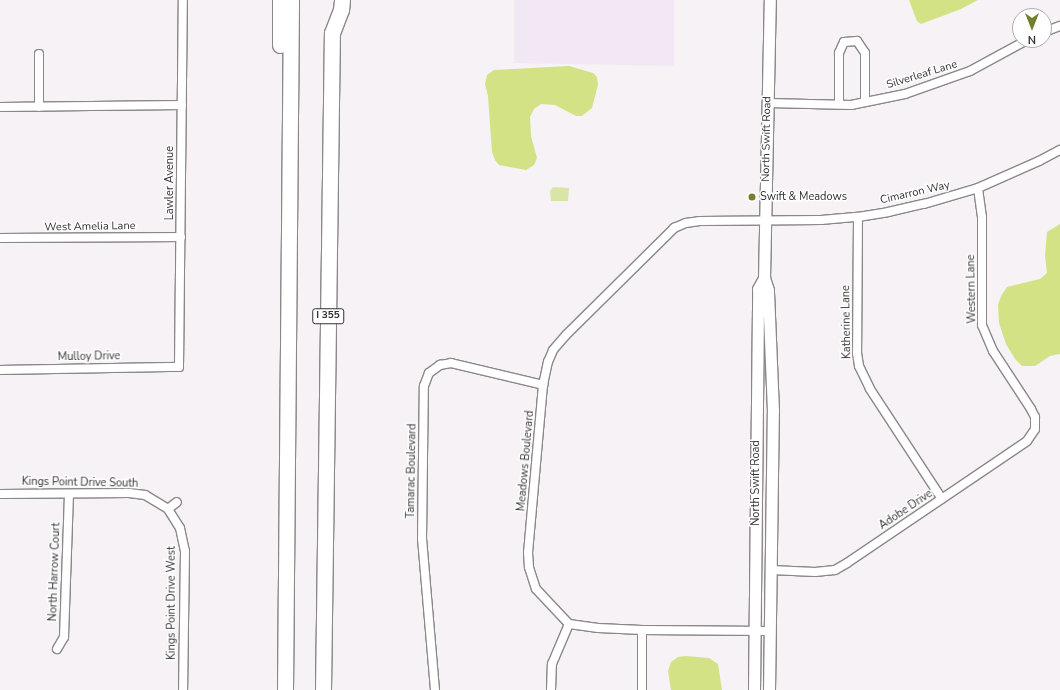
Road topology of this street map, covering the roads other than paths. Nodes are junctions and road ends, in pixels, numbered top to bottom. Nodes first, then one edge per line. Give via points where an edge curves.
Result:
1 (183, 0) edge
2 (280, 0) edge
3 (291, 0) edge
4 (332, 0) edge
5 (342, 0) edge
6 (770, 0) edge
7 (332, 33) junction
8 (1013, 48) edge
9 (39, 54) dead end
10 (864, 102) junction
11 (768, 103) junction
12 (839, 104) junction
13 (182, 105) junction
14 (0, 107) edge
15 (39, 107) junction
16 (1060, 150) edge
17 (978, 188) junction
18 (858, 217) junction
19 (766, 221) junction
20 (181, 237) junction
21 (0, 238) edge
22 (289, 263) junction
23 (764, 278) junction
24 (179, 367) joint
25 (0, 370) edge
26 (544, 385) junction
27 (1036, 425) joint
28 (0, 494) edge
29 (69, 494) junction
30 (942, 499) junction
31 (177, 502) dead end
32 (168, 509) junction
33 (175, 519) joint
34 (771, 570) junction
35 (569, 624) junction
36 (642, 630) junction
37 (755, 631) junction
38 (770, 631) junction
39 (57, 649) dead end
40 (183, 690) edge
41 (285, 690) edge
42 (323, 690) edge
43 (435, 690) edge
44 (550, 690) edge
45 (642, 690) edge
46 (754, 690) edge
47 (769, 690) edge

1 - 13 street, Lawler Avenue
2 - 22 highway via 284,212
3 - 22 highway
4 - 7 highway, I 355
5 - 7 highway
6 - 11 street, North Swift Road
7 - 42 highway, I 355
8 - 10 street, Silverleaf Lane via 970,72 905,94
9 - 15 street
10 - 12 street, Silverleaf Lane
10 - 12 street via 865,53 857,40 844,42 839,53
11 - 12 street, Silverleaf Lane
11 - 19 street, North Swift Road
13 - 15 street
13 - 20 street, Lawler Avenue
14 - 15 street
16 - 17 street, Cimarron Way via 1039,162
17 - 18 street, Cimarron Way via 924,204
17 - 27 street, Western Lane via 982,217 982,325 993,351 1031,409
18 - 19 street, Cimarron Way
18 - 30 street, Katherine Lane via 859,366 870,389
19 - 23 street, North Swift Road
19 - 26 street, Meadows Boulevard via 700,221 674,228 553,350
20 - 21 street, West Amelia Lane
20 - 24 street, Lawler Avenue
22 - 41 highway
23 - 34 street, North Swift Road via 768,290 773,411
23 - 37 street, North Swift Road via 758,289
24 - 25 street, Mulloy Drive
26 - 35 street, Meadows Boulevard via 529,566 536,589
26 - 43 street, Tamarac Boulevard via 451,363 440,365 429,373 424,386 422,539
27 - 30 street, Adobe Drive via 1027,441
28 - 29 street, Kings Point Drive South
29 - 32 street, Kings Point Drive South via 145,495
29 - 39 street, North Harrow Court via 64,637
30 - 34 street, Adobe Drive via 834,570
31 - 32 street
32 - 33 street, Kings Point Drive South
33 - 40 street, Kings Point Drive West via 182,533 185,551
34 - 38 street, North Swift Road
35 - 36 street
35 - 44 street via 552,664
36 - 37 street
36 - 45 street
37 - 38 street
37 - 46 street, North Swift Road
38 - 47 street, North Swift Road

